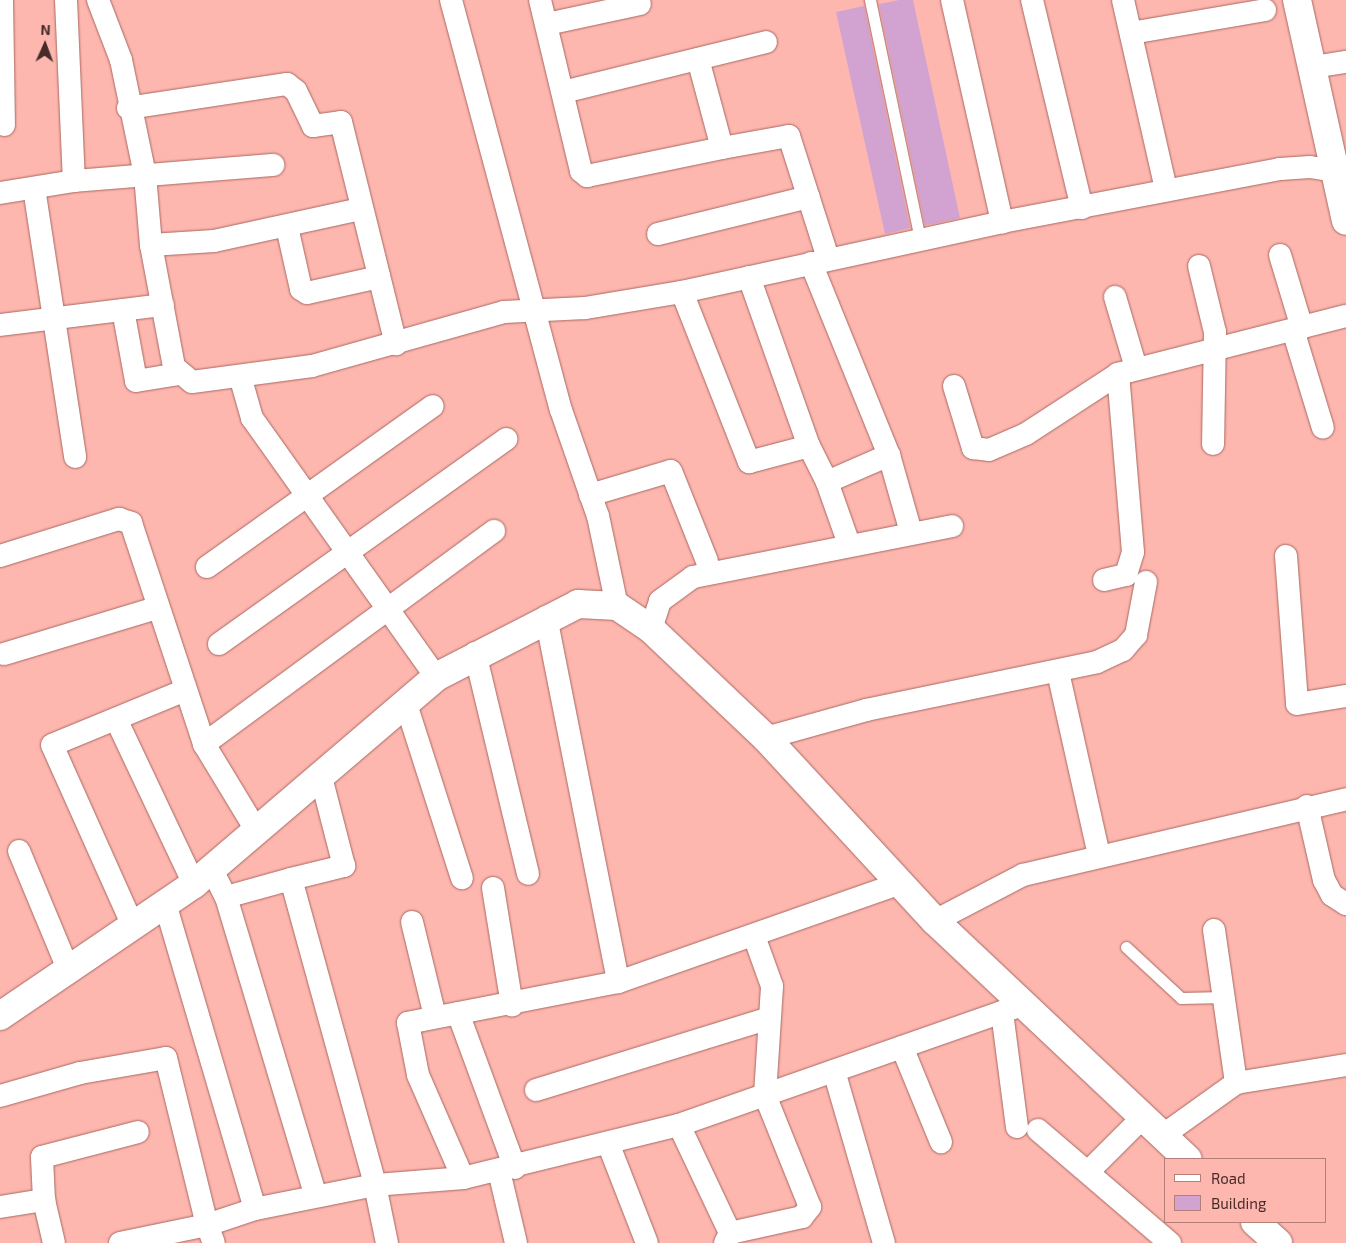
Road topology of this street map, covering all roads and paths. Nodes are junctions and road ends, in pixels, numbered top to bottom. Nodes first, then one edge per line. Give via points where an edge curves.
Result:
1 (2, 0) edge
2 (66, 0) edge
3 (98, 0) edge
4 (451, 0) edge
5 (540, 0) edge
6 (870, 0) edge
7 (952, 0) edge
8 (1032, 0) edge
9 (1123, 0) edge
10 (1297, 0) edge
11 (640, 4) dead end
12 (1265, 10) dead end
13 (547, 24) junction
14 (1131, 33) junction
15 (766, 42) dead end
16 (698, 59) junction
17 (1346, 62) edge
18 (1313, 67) junction
19 (563, 92) junction
20 (128, 108) junction
21 (4, 125) dead end
22 (722, 148) junction
23 (273, 166) dead end
24 (1340, 171) edge
25 (145, 175) junction
26 (74, 181) junction
27 (34, 188) junction
28 (1166, 190) junction
29 (0, 193) edge
30 (809, 197) junction
31 (361, 208) junction
32 (1082, 208) junction
33 (1346, 221) edge
34 (1002, 222) junction
35 (287, 227) junction
36 (658, 234) dead end
37 (920, 239) junction
38 (151, 245) junction
39 (1280, 254) dead end
40 (819, 260) junction
41 (1198, 266) dead end
42 (379, 277) junction
43 (748, 277) junction
44 (682, 292) junction
45 (1115, 297) dead end
46 (163, 305) junction
47 (123, 310) junction
48 (538, 310) junction
49 (1346, 316) edge
50 (56, 319) junction
51 (0, 325) edge
52 (1297, 329) junction
53 (396, 344) junction
54 (1215, 352) junction
55 (1127, 371) junction
56 (179, 374) junction
57 (240, 376) junction
58 (954, 386) dead end
59 (433, 406) dead end
60 (1323, 428) dead end
61 (506, 439) dead end
62 (1213, 444) dead end
63 (809, 446) junction
64 (889, 454) junction
65 (74, 457) dead end
66 (827, 482) junction
67 (590, 495) junction
68 (306, 498) junction
69 (952, 526) dead end
70 (494, 531) dead end
71 (911, 532) junction
72 (849, 544) junction
73 (345, 553) junction
74 (0, 556) edge
75 (1286, 556) dead end
76 (707, 562) dead end
77 (207, 567) dead end
78 (1104, 580) dead end
79 (1146, 582) dead end
80 (617, 606) junction
81 (156, 608) junction
82 (386, 613) junction
83 (546, 617) junction
84 (651, 629) junction
85 (219, 644) dead end
86 (475, 653) junction
87 (4, 654) dead end
88 (1058, 672) junction
89 (436, 677) junction
90 (183, 691) junction
91 (1346, 696) edge
92 (406, 704) junction
93 (116, 719) junction
94 (766, 738) junction
95 (204, 744) junction
96 (320, 773) junction
97 (1346, 799) edge
98 (1308, 806) junction
99 (256, 830) junction
100 (19, 851) dead end
101 (1099, 855) junction
102 (528, 874) dead end
103 (203, 877) junction
104 (462, 878) dead end
105 (291, 879) junction
106 (898, 884) junction
107 (493, 888) dead end
108 (226, 897) junction
109 (1346, 904) edge
110 (166, 906) junction
111 (412, 922) dead end
112 (935, 922) junction
113 (133, 926) junction
114 (1214, 930) dead end
115 (754, 936) junction
116 (1126, 947) dead end
117 (68, 969) junction
118 (618, 982) junction
119 (1224, 997) junction
120 (512, 1005) junction
121 (1012, 1009) junction
122 (458, 1013) junction
123 (0, 1016) edge
124 (435, 1016) junction
125 (767, 1019) junction
126 (902, 1048) junction
127 (1346, 1065) edge
128 (834, 1071) junction
129 (1236, 1083) junction
130 (536, 1090) dead end
131 (765, 1095) junction
132 (0, 1096) edge
133 (1142, 1118) junction
134 (679, 1125) junction
135 (138, 1132) dead end
136 (1162, 1136) junction
137 (941, 1142) dead end
138 (608, 1143) junction
139 (1187, 1158) edge
140 (507, 1170) junction
141 (1089, 1171) junction
142 (463, 1178) junction
143 (375, 1185) junction
144 (314, 1194) junction
145 (44, 1200) junction
146 (0, 1207) edge
147 (255, 1209) junction
148 (1256, 1223) edge
149 (210, 1234) edge
150 (727, 1238) edge
151 (54, 1243) edge
152 (120, 1243) edge
153 (387, 1243) edge
154 (516, 1243) edge
155 (647, 1243) edge
156 (884, 1243) edge
157 (1170, 1243) edge
158 (1278, 1243) edge

1 - 21 street
2 - 26 street
3 - 20 street via 121,60
4 - 48 street
5 - 13 street
6 - 37 lane
7 - 34 street
8 - 32 street
9 - 14 street
10 - 18 street
11 - 13 street
12 - 14 street
13 - 19 street
14 - 28 street
15 - 16 street
16 - 19 street
16 - 22 street
17 - 18 street
18 - 24 street
19 - 22 street via 582,172 587,176
20 - 25 street
20 - 31 street via 292,85 308,122 318,126 340,122
22 - 30 street via 789,136
23 - 25 street
24 - 28 street via 1280,169
24 - 33 street
25 - 26 street
25 - 38 street
26 - 27 street
27 - 29 street
27 - 50 street
28 - 32 street
30 - 36 street
30 - 40 street
31 - 35 street
31 - 42 street
32 - 34 street
34 - 37 street
35 - 38 street via 214,241
35 - 42 street via 301,289 307,294
37 - 40 street
38 - 46 street
39 - 52 street
40 - 43 street
40 - 64 street
41 - 54 street
42 - 53 street
43 - 44 street
43 - 63 street
44 - 48 street via 585,308
44 - 63 street via 749,462
45 - 55 street
46 - 47 street
46 - 56 street
47 - 50 street
47 - 56 street via 136,381
48 - 53 street via 504,312
48 - 67 street via 561,410
49 - 52 street
50 - 51 street
50 - 65 street
52 - 54 street
52 - 60 street
53 - 57 street via 312,366
54 - 55 street
54 - 62 street
55 - 58 street via 1026,434 989,450 973,448
55 - 78 street via 1133,552 1126,575
56 - 57 street via 192,382
57 - 68 street via 252,418
59 - 68 street
61 - 73 street
63 - 66 street
64 - 66 street
64 - 71 street
66 - 72 street
67 - 76 street via 671,471
67 - 80 street
68 - 73 street
68 - 77 street
69 - 71 street
70 - 82 street
71 - 72 street
72 - 84 street via 693,577 660,600
73 - 82 street
73 - 85 street
74 - 81 street via 125,520 131,523
75 - 91 street via 1297,704
79 - 88 street via 1143,612 1136,635 1123,650 1097,662
80 - 83 street via 578,604
80 - 84 street
81 - 87 street
81 - 90 street
82 - 89 street
82 - 95 street
83 - 86 street
83 - 118 street
84 - 94 street
86 - 89 street
86 - 102 street
88 - 94 street via 866,710
88 - 101 street
89 - 92 street
90 - 93 street
90 - 95 street
92 - 96 street
92 - 104 street
93 - 103 street
93 - 113 street via 52,746
94 - 106 street
95 - 99 street
96 - 99 street
96 - 105 street via 344,866
97 - 98 street
98 - 101 street
98 - 109 street via 1324,880 1332,895
99 - 103 street
100 - 117 street
101 - 112 street via 1023,875
103 - 108 street
103 - 110 street
105 - 108 street
105 - 143 street
106 - 112 street
106 - 115 street
107 - 120 street
108 - 144 street
110 - 113 street
110 - 147 street
111 - 124 street
112 - 121 street
113 - 117 street
114 - 119 street
115 - 118 street
115 - 125 street via 772,986
116 - 119 lane via 1181,998
117 - 123 street
118 - 120 street
119 - 129 street
120 - 122 street
121 - 126 street
121 - 133 street
121 - 141 street via 1028,1129
122 - 124 street
122 - 140 street
124 - 142 street via 415,1019 408,1024 407,1032 418,1075
125 - 130 street
125 - 131 street
126 - 128 street
126 - 137 street
127 - 129 street
128 - 131 street
128 - 156 street
129 - 136 street
131 - 134 street
131 - 150 street via 810,1207 802,1217
132 - 149 street via 80,1073 166,1058
133 - 136 street
133 - 141 street
134 - 138 street
134 - 150 street
135 - 145 street via 42,1158
136 - 139 street
138 - 140 street
138 - 155 street
140 - 142 street
140 - 154 street
141 - 157 street
142 - 143 street
143 - 144 street
143 - 153 street
144 - 147 street
145 - 146 street
145 - 151 street
147 - 149 street
148 - 158 street
149 - 152 street

